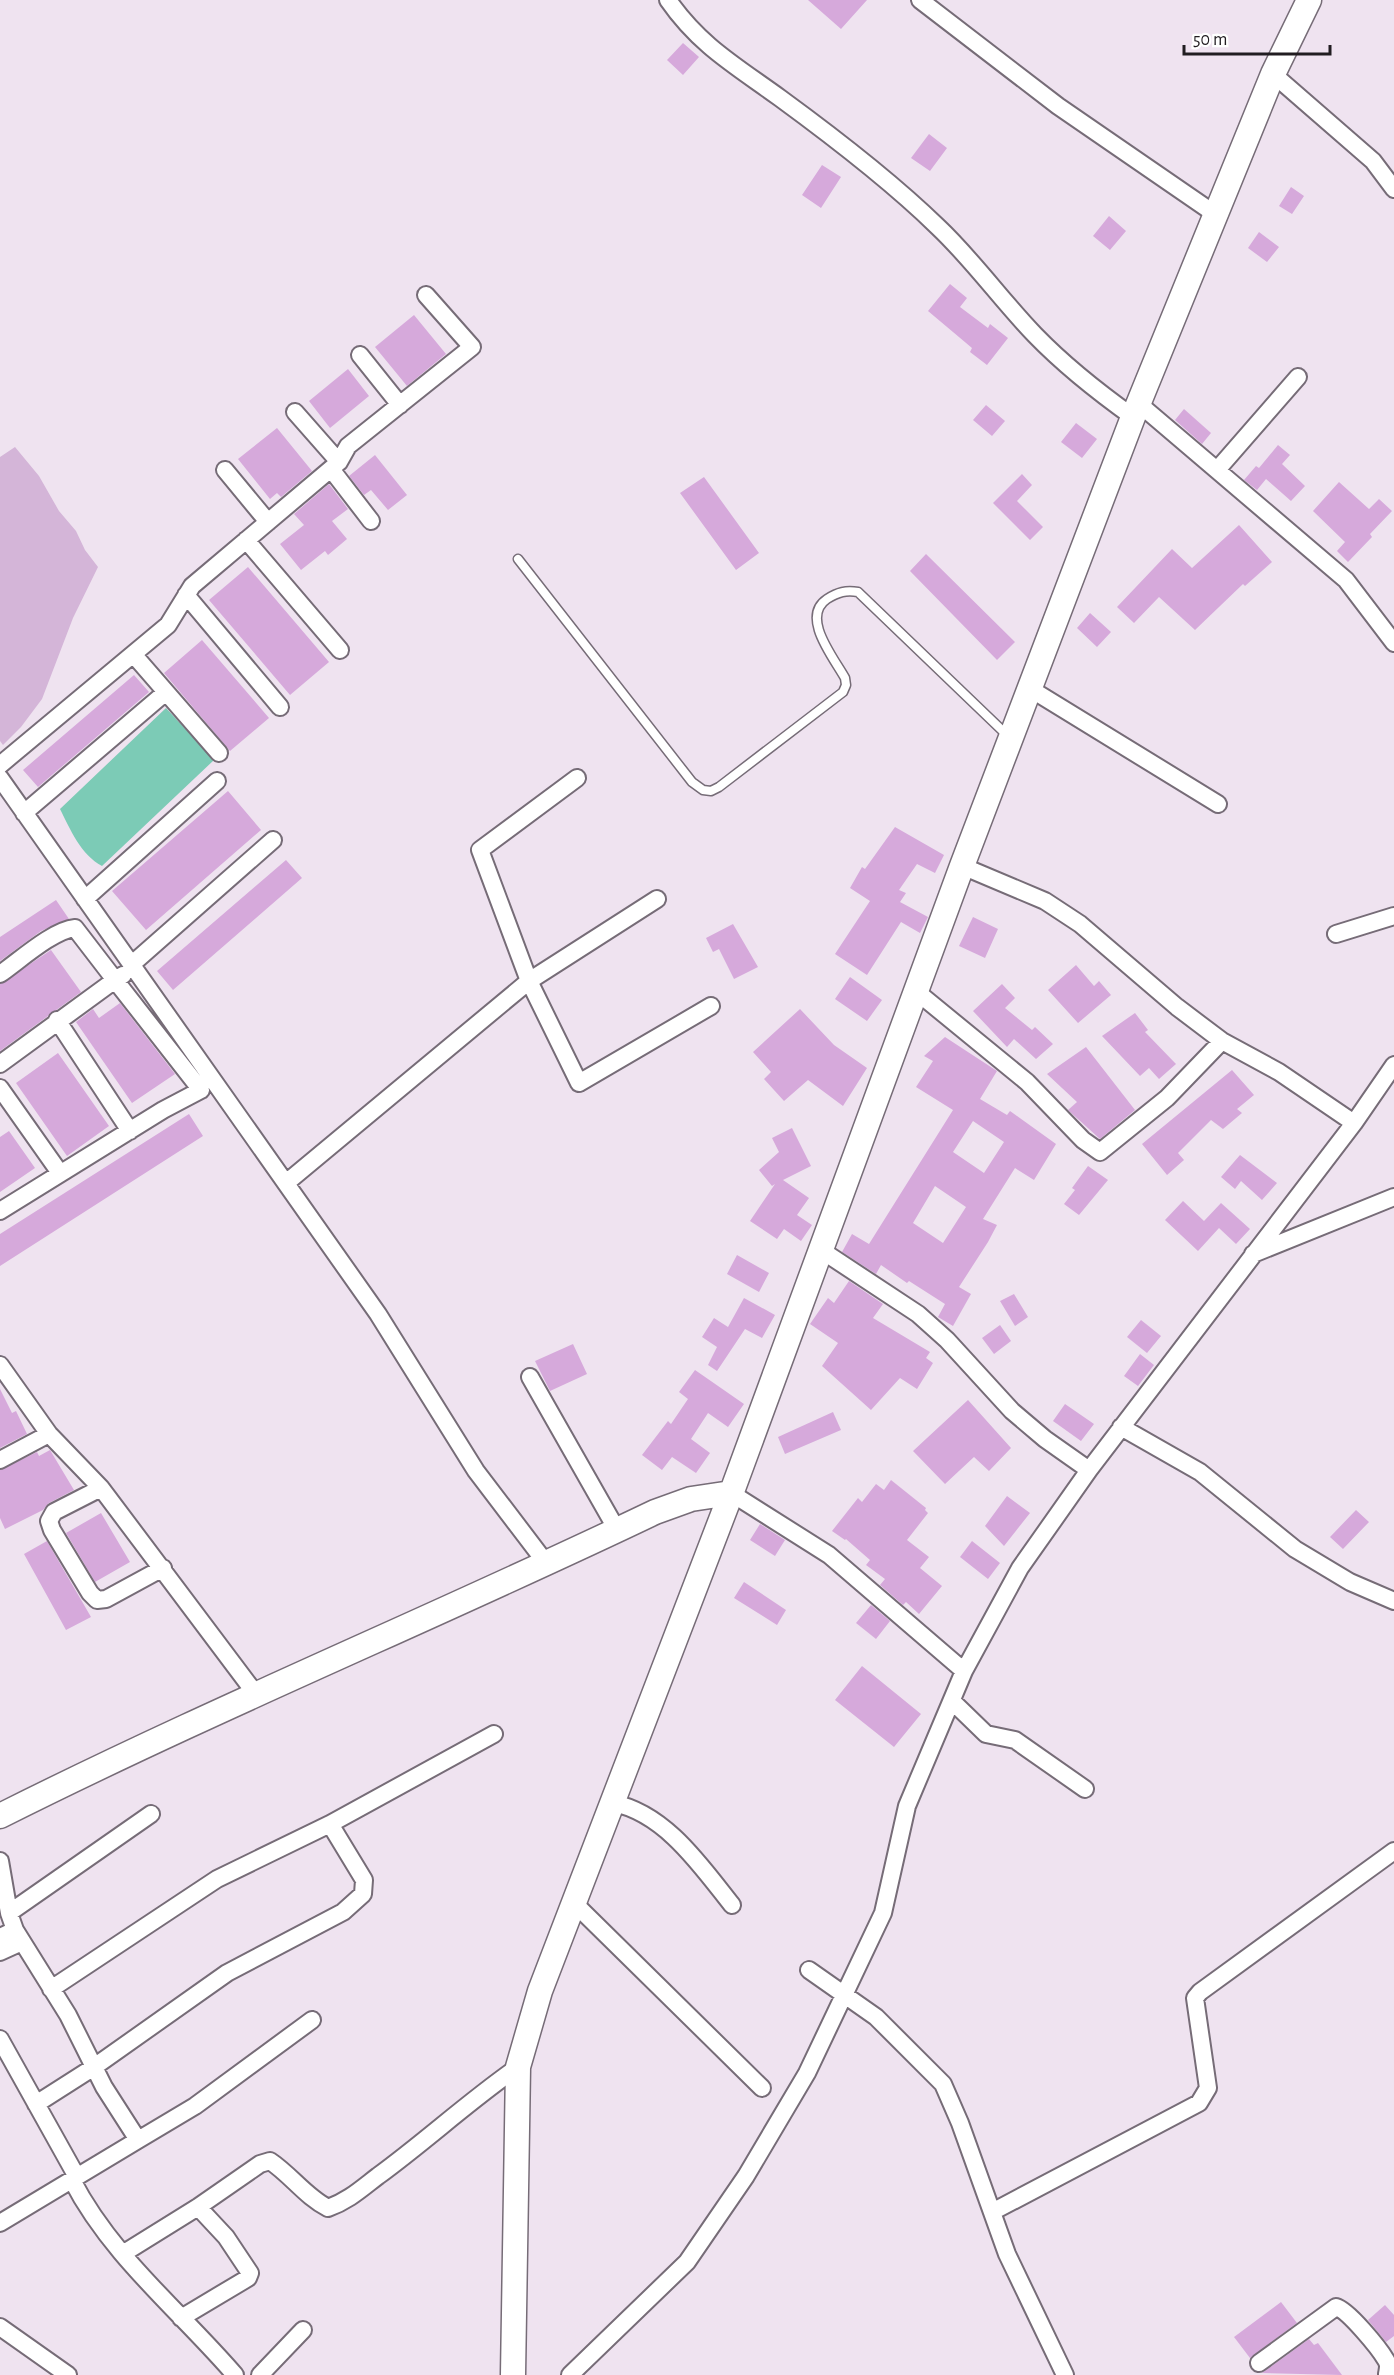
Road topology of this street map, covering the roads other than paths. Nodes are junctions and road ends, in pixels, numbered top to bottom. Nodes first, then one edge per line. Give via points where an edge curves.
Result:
1 (668, 0) edge
2 (920, 0) edge
3 (1309, 0) edge
4 (1273, 74) junction
5 (1394, 189) edge
6 (1215, 214) junction
7 (426, 295) dead end
8 (360, 355) dead end
9 (1298, 377) dead end
10 (400, 405) junction
11 (1135, 410) junction
12 (295, 412) dead end
13 (335, 465) junction
14 (225, 470) dead end
15 (1217, 470) junction
16 (371, 521) dead end
17 (268, 522) junction
18 (246, 540) junction
19 (518, 559) dead end
20 (186, 595) junction
21 (1394, 643) edge
22 (339, 650) dead end
23 (133, 654) junction
24 (1029, 688) junction
25 (166, 692) junction
26 (280, 707) dead end
27 (1010, 738) junction
28 (219, 753) dead end
29 (0, 765) edge
30 (0, 778) edge
31 (578, 778) dead end
32 (217, 781) dead end
33 (1218, 804) dead end
34 (24, 813) junction
35 (273, 840) dead end
36 (962, 866) junction
37 (85, 899) junction
38 (657, 899) dead end
39 (1394, 915) edge
40 (98, 918) junction
41 (81, 932) junction
42 (1336, 934) dead end
43 (133, 968) junction
44 (0, 974) edge
45 (115, 980) junction
46 (529, 981) junction
47 (916, 992) junction
48 (711, 1006) dead end
49 (57, 1020) junction
50 (1222, 1041) junction
51 (0, 1064) edge
52 (1394, 1065) edge
53 (0, 1088) edge
54 (219, 1088) junction
55 (201, 1090) junction
56 (1354, 1123) junction
57 (130, 1131) junction
58 (60, 1173) junction
59 (286, 1183) junction
60 (1394, 1197) edge
61 (0, 1211) edge
62 (821, 1250) junction
63 (1252, 1255) junction
64 (0, 1366) edge
65 (530, 1377) dead end
66 (1121, 1427) junction
67 (49, 1434) junction
68 (0, 1460) edge
69 (1089, 1470) junction
70 (101, 1488) junction
71 (731, 1493) junction
72 (617, 1530) junction
73 (546, 1563) junction
74 (163, 1568) junction
75 (1394, 1601) edge
76 (964, 1671) junction
77 (255, 1694) junction
78 (952, 1701) junction
79 (494, 1734) dead end
80 (1085, 1789) dead end
81 (613, 1803) junction
82 (151, 1814) dead end
83 (0, 1816) edge
84 (330, 1824) junction
85 (1394, 1851) edge
86 (0, 1863) edge
87 (575, 1904) junction
88 (732, 1905) dead end
89 (9, 1913) junction
90 (12, 1936) edge
91 (0, 1952) edge
92 (809, 1970) dead end
93 (51, 1989) junction
94 (844, 1996) junction
95 (312, 2020) dead end
96 (0, 2039) edge
97 (94, 2067) junction
98 (518, 2067) junction
99 (762, 2088) dead end
100 (36, 2104) junction
101 (138, 2140) junction
102 (75, 2178) junction
103 (198, 2207) junction
104 (992, 2212) junction
105 (1, 2220) edge
106 (124, 2253) junction
107 (181, 2318) junction
108 (0, 2326) edge
109 (303, 2330) dead end
110 (1259, 2363) dead end
111 (510, 2373) edge
112 (1389, 2374) edge
113 (68, 2375) edge
114 (235, 2375) edge
115 (260, 2375) edge
116 (570, 2375) edge
117 (1065, 2375) edge

1 - 11 street via 718,56 854,155 939,227 1036,336 1088,385
2 - 6 street via 1058,106
3 - 4 main road
4 - 5 street via 1373,161
4 - 6 main road
6 - 11 main road
7 - 10 street via 472,347
8 - 10 street
9 - 15 street
10 - 13 street via 348,446
11 - 15 street
11 - 24 main road
12 - 13 street
13 - 16 street
13 - 17 street
14 - 17 street
15 - 21 street via 1346,580
17 - 18 street
18 - 20 street
18 - 22 street
19 - 27 lane via 653,733 703,790 719,788 843,692 845,678 816,626 817,611 824,601 846,590 858,592
20 - 23 street via 168,625
20 - 26 street
23 - 25 street
23 - 29 street
24 - 27 main road
24 - 33 street
25 - 28 street
25 - 34 street
27 - 36 main road
30 - 34 street
31 - 46 street via 480,850
32 - 37 street
34 - 37 street
35 - 43 street
36 - 47 main road
36 - 50 street via 1045,901 1080,924
37 - 40 street
38 - 46 street
39 - 42 street
40 - 41 street
40 - 43 street
41 - 44 street via 66,929
41 - 45 street
43 - 45 street
43 - 54 street
45 - 49 street
45 - 55 street
46 - 48 street via 579,1083
46 - 59 street
47 - 50 street via 1027,1082 1083,1140 1100,1152 1167,1098
47 - 62 main road
49 - 51 street
49 - 57 street
50 - 56 street via 1279,1072
52 - 56 street
53 - 58 street
54 - 55 street
54 - 59 street
55 - 57 street
56 - 63 street
57 - 58 street
58 - 61 street
59 - 73 street via 378,1314 476,1471
60 - 63 street
62 - 69 street via 918,1314 1012,1412
62 - 71 main road
63 - 66 street
64 - 67 street
65 - 72 street
66 - 69 street
66 - 75 street via 1200,1472 1295,1549 1350,1582
67 - 68 street
67 - 70 street
69 - 76 street via 1020,1568
70 - 74 street
70 - 74 street via 54,1512 49,1521 90,1593 97,1600 106,1599
71 - 72 main road via 691,1499
71 - 76 street via 829,1555
71 - 81 main road
72 - 73 main road
73 - 77 main road
74 - 77 street
76 - 78 street
77 - 83 main road
78 - 80 street via 986,1734 1015,1740
78 - 94 street via 907,1806 884,1913
79 - 84 street
81 - 87 main road
81 - 88 street via 648,1815 690,1854
82 - 89 street
84 - 93 street via 217,1879
84 - 97 street via 364,1880 365,1888 359,1899 343,1912 227,1973
85 - 104 street via 1195,1998 1208,2088 1199,2103
86 - 89 street
87 - 98 main road via 540,1991
87 - 99 street
89 - 90 street
90 - 91 street
90 - 93 street
92 - 94 street
93 - 97 street
94 - 104 street via 876,2017 943,2084
94 - 116 street via 807,2073 746,2176 687,2262
95 - 101 street via 195,2106
96 - 100 street
97 - 100 street
97 - 101 street
98 - 103 street via 472,2099 416,2149 347,2201 328,2208 316,2202 287,2172 270,2161
98 - 111 main road
100 - 102 street
101 - 102 street
102 - 105 street
102 - 106 street via 94,2218
103 - 106 street
103 - 107 street via 226,2237 250,2273 248,2278
104 - 117 street via 1007,2254
106 - 107 street
107 - 114 street
108 - 113 street
109 - 115 street
110 - 112 street via 1336,2307 1346,2312 1384,2357

